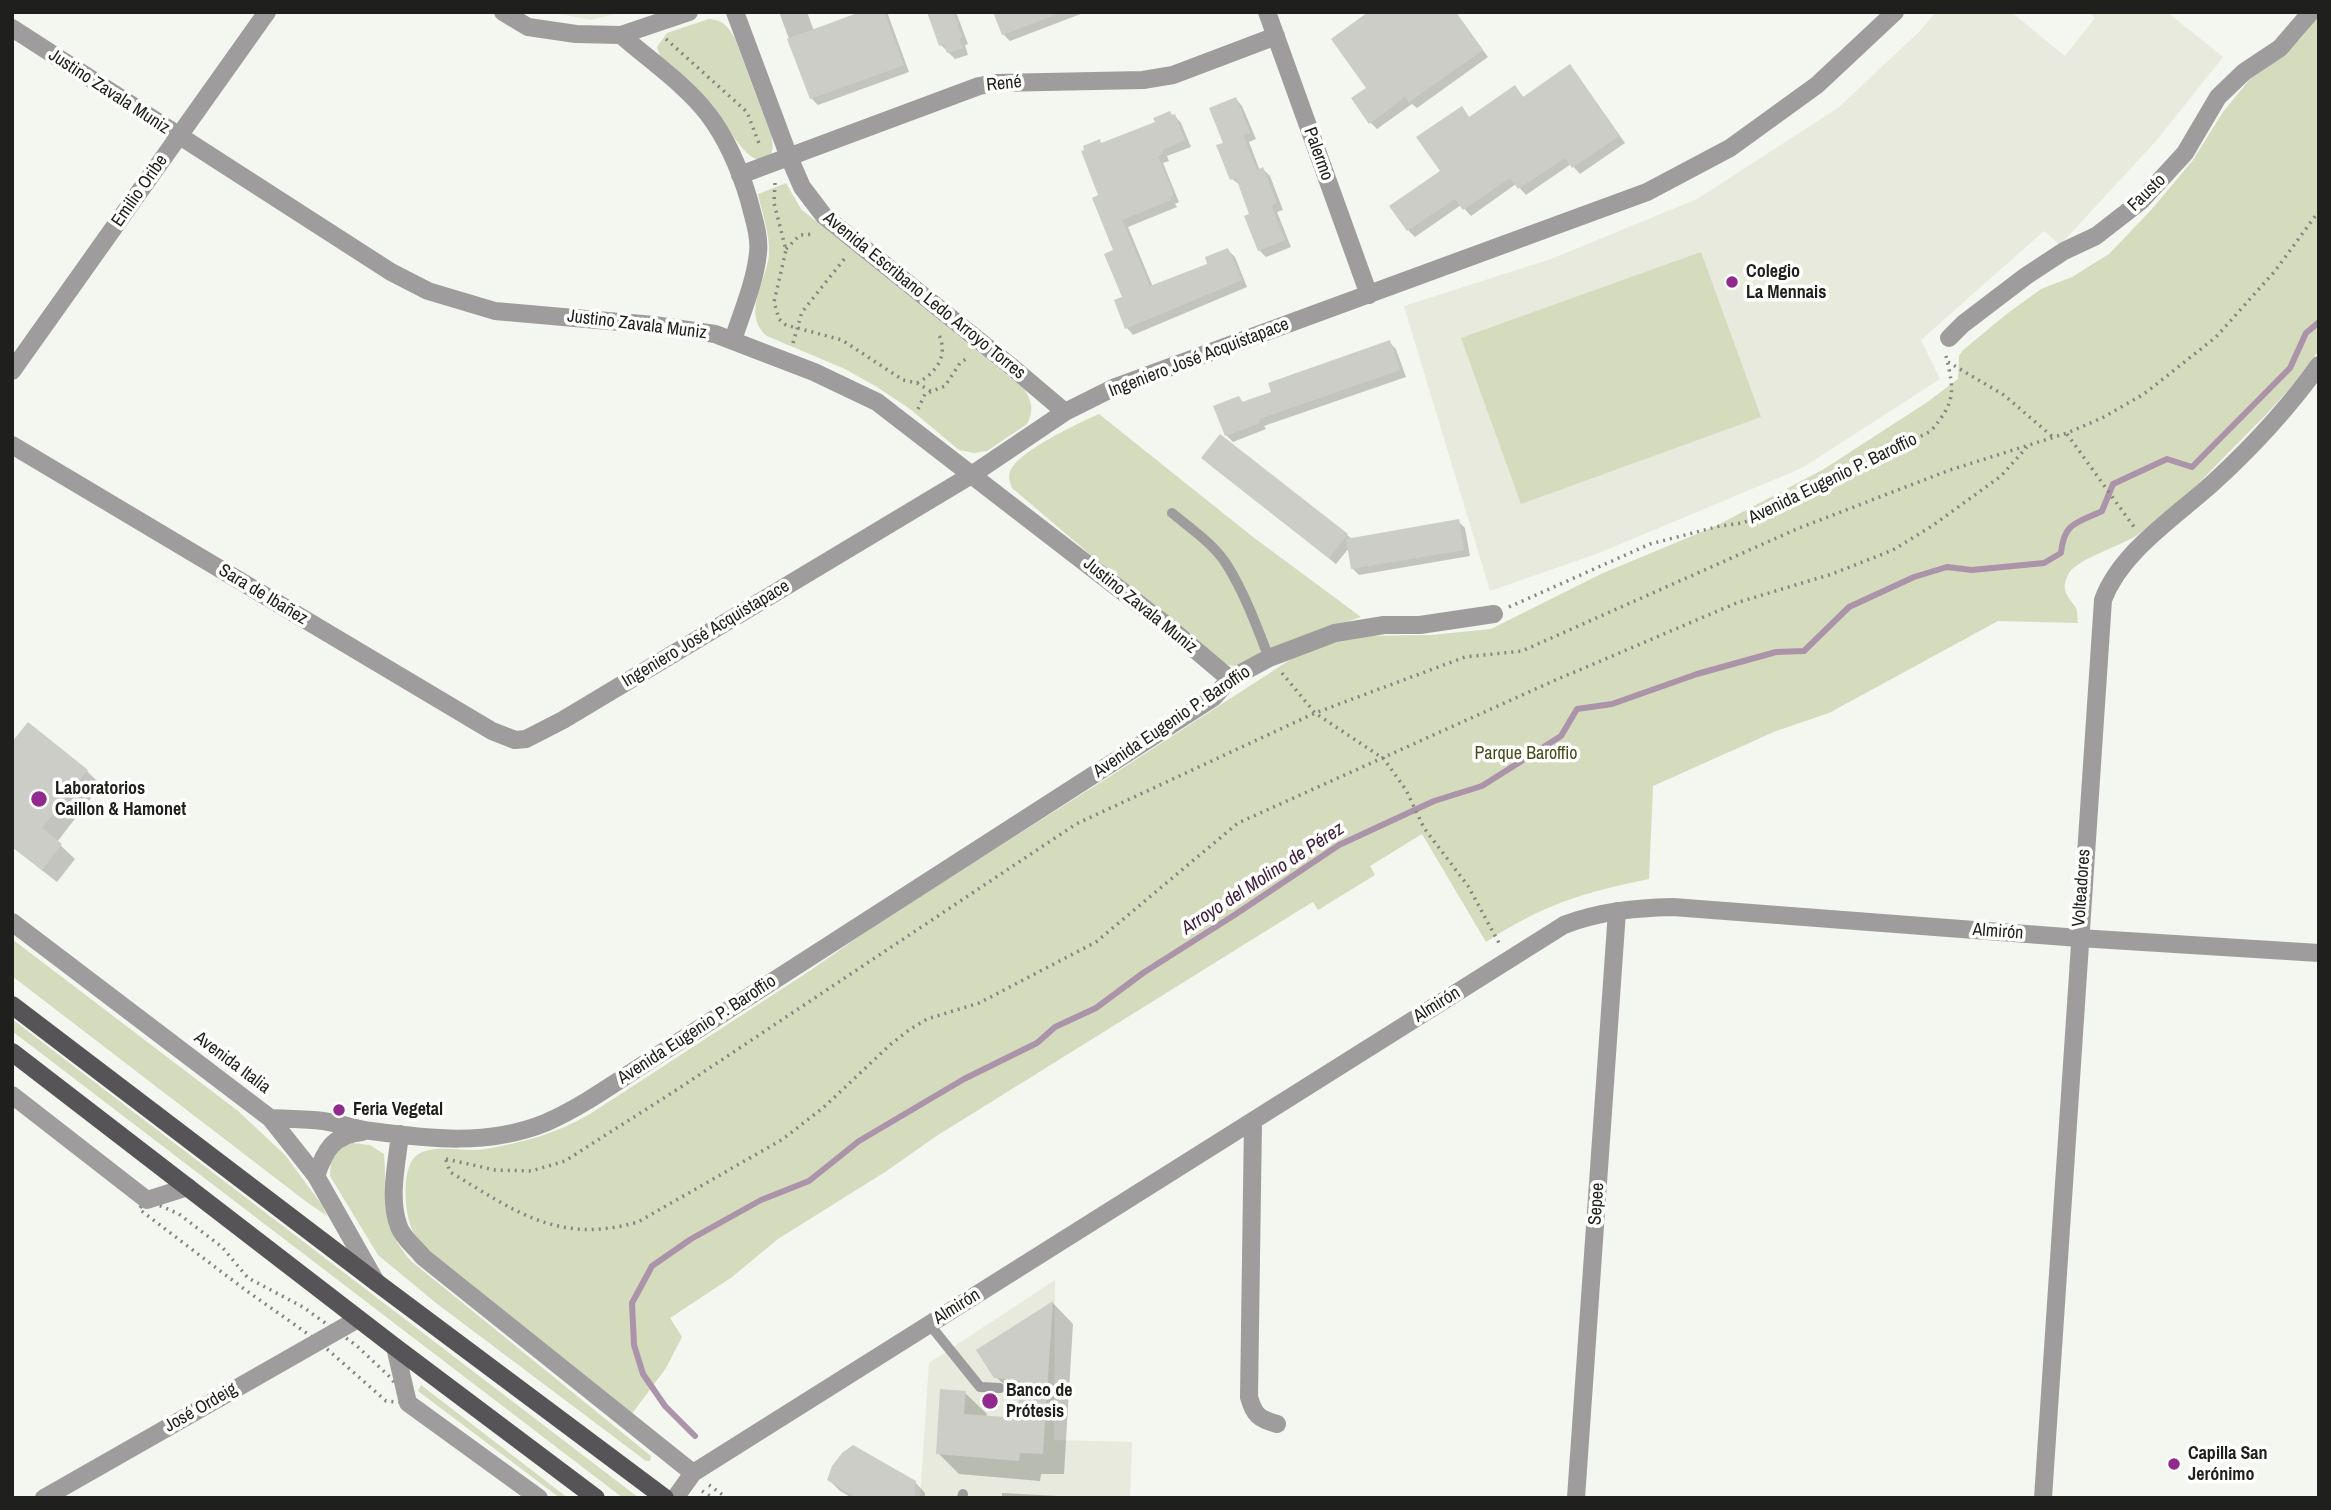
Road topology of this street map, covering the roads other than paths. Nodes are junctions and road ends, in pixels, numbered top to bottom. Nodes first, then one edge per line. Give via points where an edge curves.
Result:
1 (267, 12) edge
2 (503, 12) edge
3 (689, 12) edge
4 (735, 12) edge
5 (1267, 12) edge
6 (1895, 12) edge
7 (2311, 12) edge
8 (12, 28) edge
9 (621, 35) junction
10 (1276, 36) junction
11 (178, 137) junction
12 (789, 157) junction
13 (740, 175) junction
14 (1369, 295) junction
15 (1949, 338) road end
16 (733, 340) junction
17 (2319, 365) edge
18 (12, 371) edge
19 (1065, 412) junction
20 (12, 445) edge
21 (973, 474) junction
22 (1172, 513) dead end
23 (1494, 614) road end
24 (1269, 659) junction
25 (1230, 680) junction
26 (515, 740) joint
27 (1617, 911) junction
28 (12, 922) edge
29 (2079, 938) junction
30 (2319, 953) edge
31 (12, 1004) edge
32 (12, 1052) edge
33 (12, 1095) edge
34 (270, 1118) junction
35 (1252, 1121) junction
36 (369, 1131) junction
37 (400, 1134) junction
38 (316, 1176) junction
39 (188, 1187) junction
40 (376, 1282) junction
41 (358, 1319) junction
42 (930, 1325) junction
43 (395, 1347) junction
44 (1000, 1388) dead end
45 (1277, 1424) dead end
46 (694, 1474) junction
47 (590, 1496) edge
48 (44, 1498) edge
49 (539, 1498) edge
50 (665, 1498) edge
51 (675, 1498) edge
52 (1576, 1498) edge
53 (2043, 1498) edge

1 - 11 street, Emilio Oribe
2 - 9 street via 528,27
3 - 9 street
4 - 12 street, Avenida Escribano Ledo Arroyo Torres
5 - 10 street, Palermo
6 - 14 street, Ingeniero José Acquistapace via 1817,85 1730,148 1647,192
7 - 15 street, Fausto via 2280,48 2218,97 2185,153 2141,201 2096,236 2026,276
8 - 11 street, Justino Zavala Muniz
9 - 13 street via 708,113
10 - 12 street, René via 1173,75 979,86
10 - 14 street, Palermo
11 - 16 street, Justino Zavala Muniz via 428,291 495,311 654,325
11 - 18 street, Emilio Oribe
12 - 13 street, René
12 - 19 street, Avenida Escribano Ledo Arroyo Torres via 802,187 824,216
13 - 16 street via 758,249
14 - 19 street, Ingeniero José Acquistapace via 1113,388
16 - 21 street, Justino Zavala Muniz via 877,402
17 - 29 street, Volteadores via 2252,445 2117,571 2103,600
19 - 21 street, Ingeniero José Acquistapace
20 - 26 street, Sara de Ibañez via 492,731
21 - 25 street, Justino Zavala Muniz
21 - 26 street, Ingeniero José Acquistapace via 564,720
22 - 24 lane via 1226,563
23 - 24 street, Avenida Eugenio P. Baroffio via 1335,633
24 - 25 street, Avenida Eugenio P. Baroffio
25 - 37 street, Avenida Eugenio P. Baroffio via 1213,698 574,1109 542,1124 480,1139
27 - 29 street, Almirón via 1673,907
27 - 35 street, Almirón via 1564,925
27 - 52 street, Sepee
28 - 34 street, Avenida Italia
29 - 30 street, Almirón
29 - 53 street, Volteadores
31 - 40 main road, Avenida Italia
32 - 39 main road
33 - 39 street via 147,1200
34 - 36 street, Avenida Eugenio P. Baroffio via 326,1121
34 - 38 street, Avenida Italia
35 - 42 street, Almirón
35 - 45 street via 1249,1397 1254,1413
36 - 37 street, Avenida Eugenio P. Baroffio
36 - 38 street, Avenida Eugenio P. Baroffio via 337,1139 323,1155
37 - 46 street via 393,1193 396,1216 400,1230 423,1257
38 - 40 street, Avenida Italia
39 - 41 main road
40 - 50 main road, Avenida Italia
41 - 43 main road
41 - 48 street, José Ordeig
42 - 44 lane via 980,1387
42 - 46 street, Almirón
43 - 47 main road
43 - 49 street via 408,1403
46 - 51 street, Almirón

